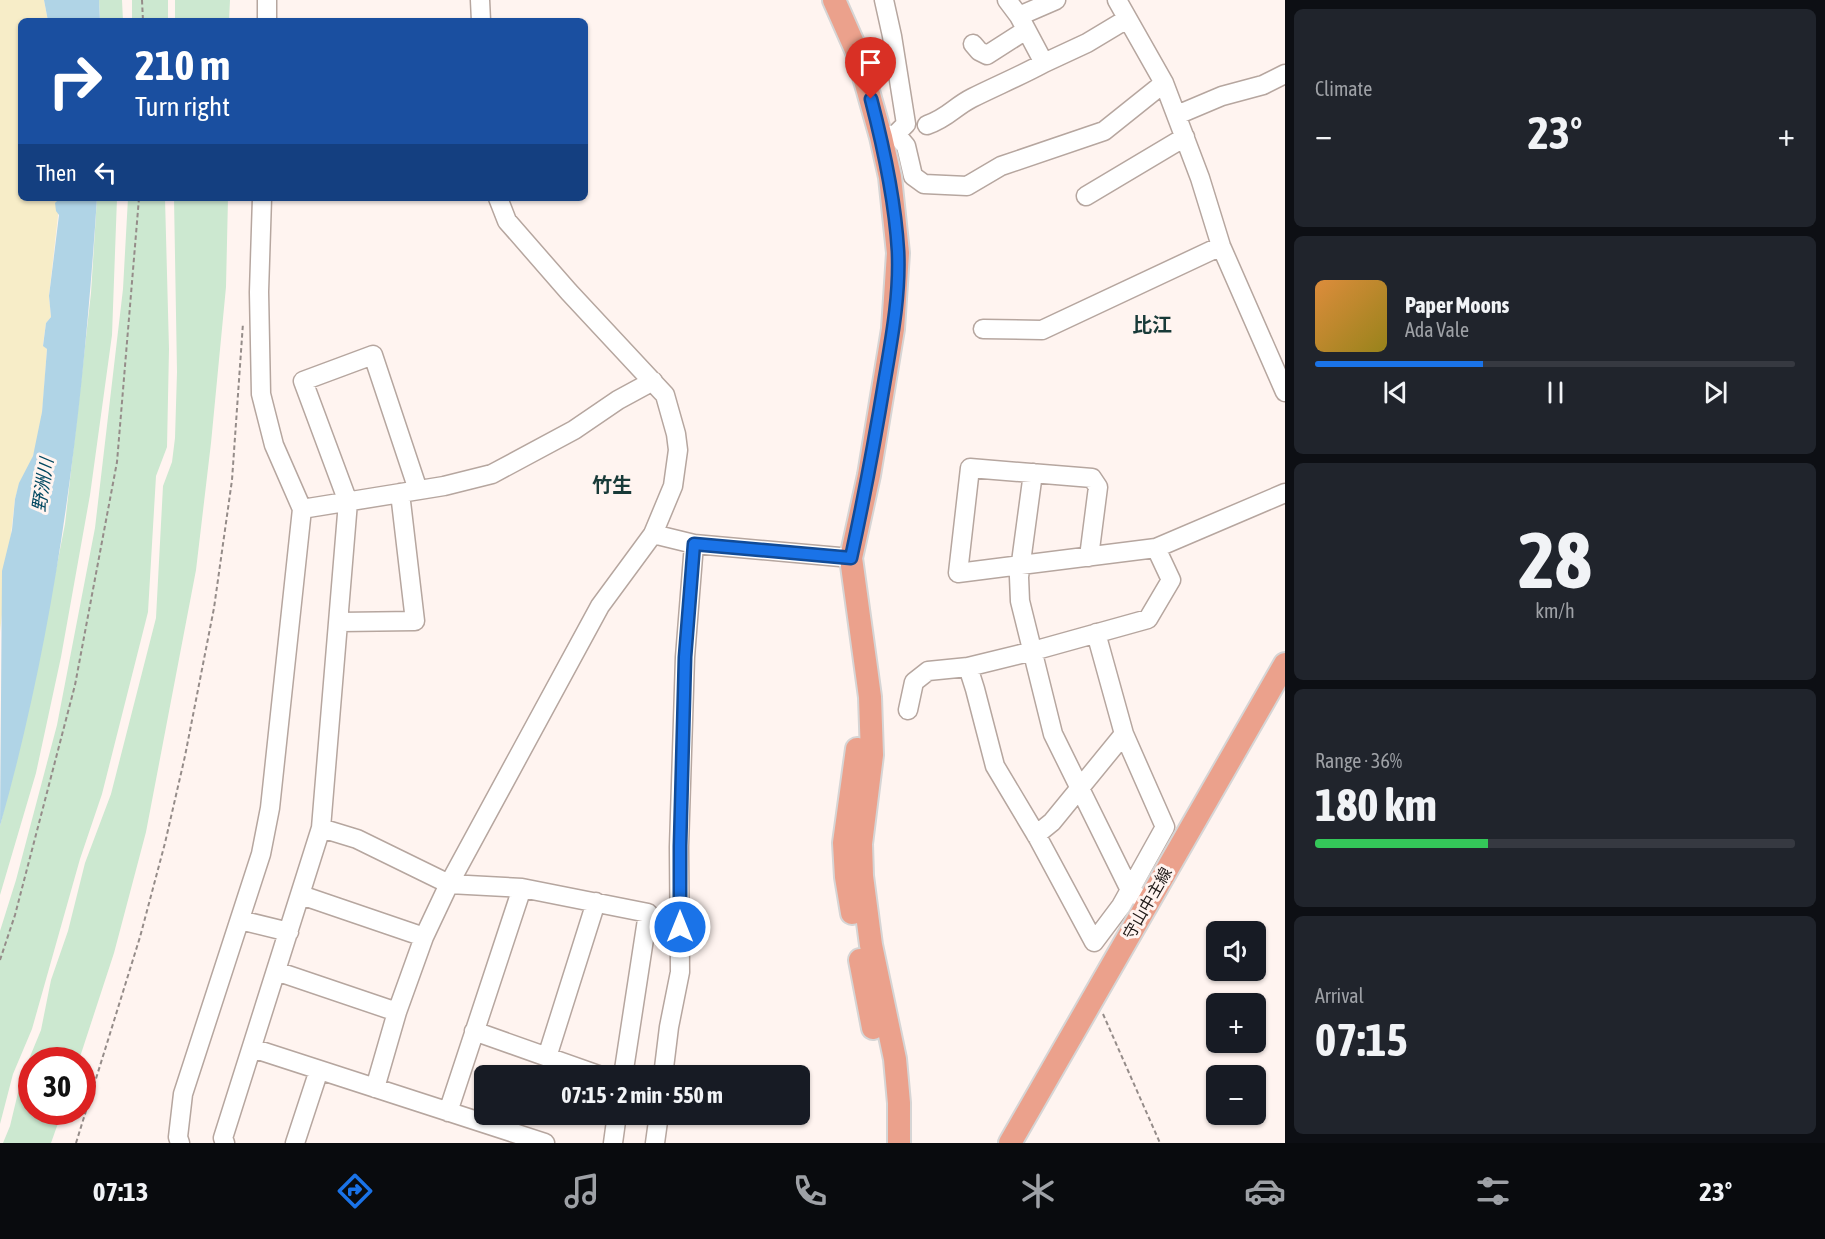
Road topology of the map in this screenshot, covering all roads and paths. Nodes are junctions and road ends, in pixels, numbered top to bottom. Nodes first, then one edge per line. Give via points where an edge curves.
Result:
1 (142, 0) edge
2 (267, 0) edge
3 (480, 0) edge
4 (834, 0) edge
5 (884, 0) edge
6 (1007, 0) edge
7 (1056, 0) edge
8 (1117, 0) edge
9 (143, 18) edge
10 (267, 18) edge
11 (481, 18) edge
12 (1127, 19) junction
13 (1023, 23) junction
14 (973, 44) dead end
15 (1044, 63) junction
16 (1285, 74) edge
17 (1164, 82) junction
18 (1177, 115) junction
19 (927, 125) dead end
20 (889, 136) junction
21 (1185, 137) junction
22 (1086, 196) dead end
23 (139, 201) edge
24 (262, 201) edge
25 (499, 201) edge
26 (1221, 246) junction
27 (244, 314) dead end
28 (983, 329) dead end
29 (653, 381) junction
30 (1285, 392) edge
31 (1033, 473) junction
32 (409, 492) junction
33 (1285, 493) edge
34 (348, 502) junction
35 (302, 509) junction
36 (653, 534) junction
37 (694, 544) junction
38 (1156, 548) junction
39 (1089, 557) junction
40 (851, 558) junction
41 (1021, 565) junction
42 (340, 622) junction
43 (859, 622) junction
44 (1096, 633) junction
45 (1033, 651) junction
46 (1285, 664) edge
47 (968, 667) junction
48 (908, 710) dead end
49 (1124, 734) junction
50 (1080, 788) junction
51 (321, 828) junction
52 (1036, 835) junction
53 (449, 884) junction
54 (522, 888) junction
55 (1129, 888) junction
56 (301, 895) junction
57 (596, 902) junction
58 (1146, 905) junction
59 (240, 920) junction
60 (289, 932) junction
61 (424, 937) junction
62 (0, 960) edge
63 (276, 971) junction
64 (1095, 995) junction
65 (397, 1012) junction
66 (474, 1031) junction
67 (252, 1048) junction
68 (547, 1057) junction
69 (570, 1065) edge
70 (625, 1065) edge
71 (665, 1065) edge
72 (318, 1070) junction
73 (375, 1088) junction
74 (448, 1112) junction
75 (615, 1125) edge
76 (657, 1125) edge
77 (520, 1139) edge
78 (76, 1143) edge
79 (180, 1143) edge
80 (225, 1143) edge
81 (295, 1143) edge
82 (545, 1143) edge
83 (613, 1143) edge
84 (655, 1143) edge
85 (884, 1143) edge
86 (899, 1143) edge
87 (1010, 1143) edge
88 (1160, 1143) edge

1 - 9 path
2 - 10 street
3 - 11 street
4 - 20 main road
5 - 20 street via 906,124
6 - 13 street
7 - 13 street
8 - 12 street
12 - 15 street
12 - 17 street
13 - 14 street via 987,55
13 - 15 street
15 - 19 street via 969,99 943,120
16 - 18 street
17 - 18 street
17 - 20 street via 1104,131 1001,166 967,186 924,184 913,176 906,146
18 - 21 street
20 - 40 main road via 897,292
21 - 22 street
21 - 26 street
23 - 62 path via 117,462 75,685
24 - 35 street via 261,394 274,445
25 - 29 street via 507,221
26 - 28 street via 1042,330
26 - 30 street
27 - 78 path via 232,480 214,608 185,756 140,937
29 - 32 street via 492,474
29 - 36 street via 665,395 678,450 673,486
31 - 39 street via 1092,478 1098,487
31 - 41 street
31 - 41 street via 970,468 958,573
32 - 34 street
32 - 34 street via 373,355 303,381
32 - 42 street via 415,621
33 - 38 street
34 - 35 street
34 - 42 street
35 - 59 street via 270,808 261,854
36 - 37 street
36 - 53 street via 595,616
37 - 40 street
37 - 71 street via 685,657 680,972
38 - 39 street
38 - 44 street via 1171,580 1148,619
39 - 41 street
40 - 43 main road
41 - 45 street via 1020,601
42 - 51 street
43 - 85 main road via 857,756 844,843 846,877 879,1060
43 - 86 main road via 870,698 872,754 861,844 862,876 871,945 895,1059
44 - 45 street
44 - 49 street
45 - 47 street
45 - 50 street via 1053,734
46 - 58 main road, 守山中主線
47 - 48 street via 928,671 914,682
47 - 52 street via 995,766
49 - 50 street
49 - 55 street via 1165,827
50 - 52 street
50 - 55 street
51 - 53 street via 357,839
51 - 56 street
52 - 55 street via 1094,942 1121,906
53 - 54 street
53 - 61 street
54 - 57 street
54 - 66 street
55 - 58 street
56 - 60 street
56 - 61 street
57 - 68 street
57 - 70 street via 648,913
58 - 64 main road, 守山中主線
59 - 60 street
59 - 79 street via 183,1094
60 - 63 street
61 - 65 street
63 - 65 street
63 - 67 street
64 - 87 main road, 守山中主線
64 - 88 path
65 - 73 street
66 - 68 street
66 - 74 street
67 - 72 street
67 - 80 street via 223,1138
68 - 69 street
72 - 73 street
72 - 81 street
73 - 74 street
74 - 77 street
75 - 83 street
76 - 84 street
77 - 82 street

